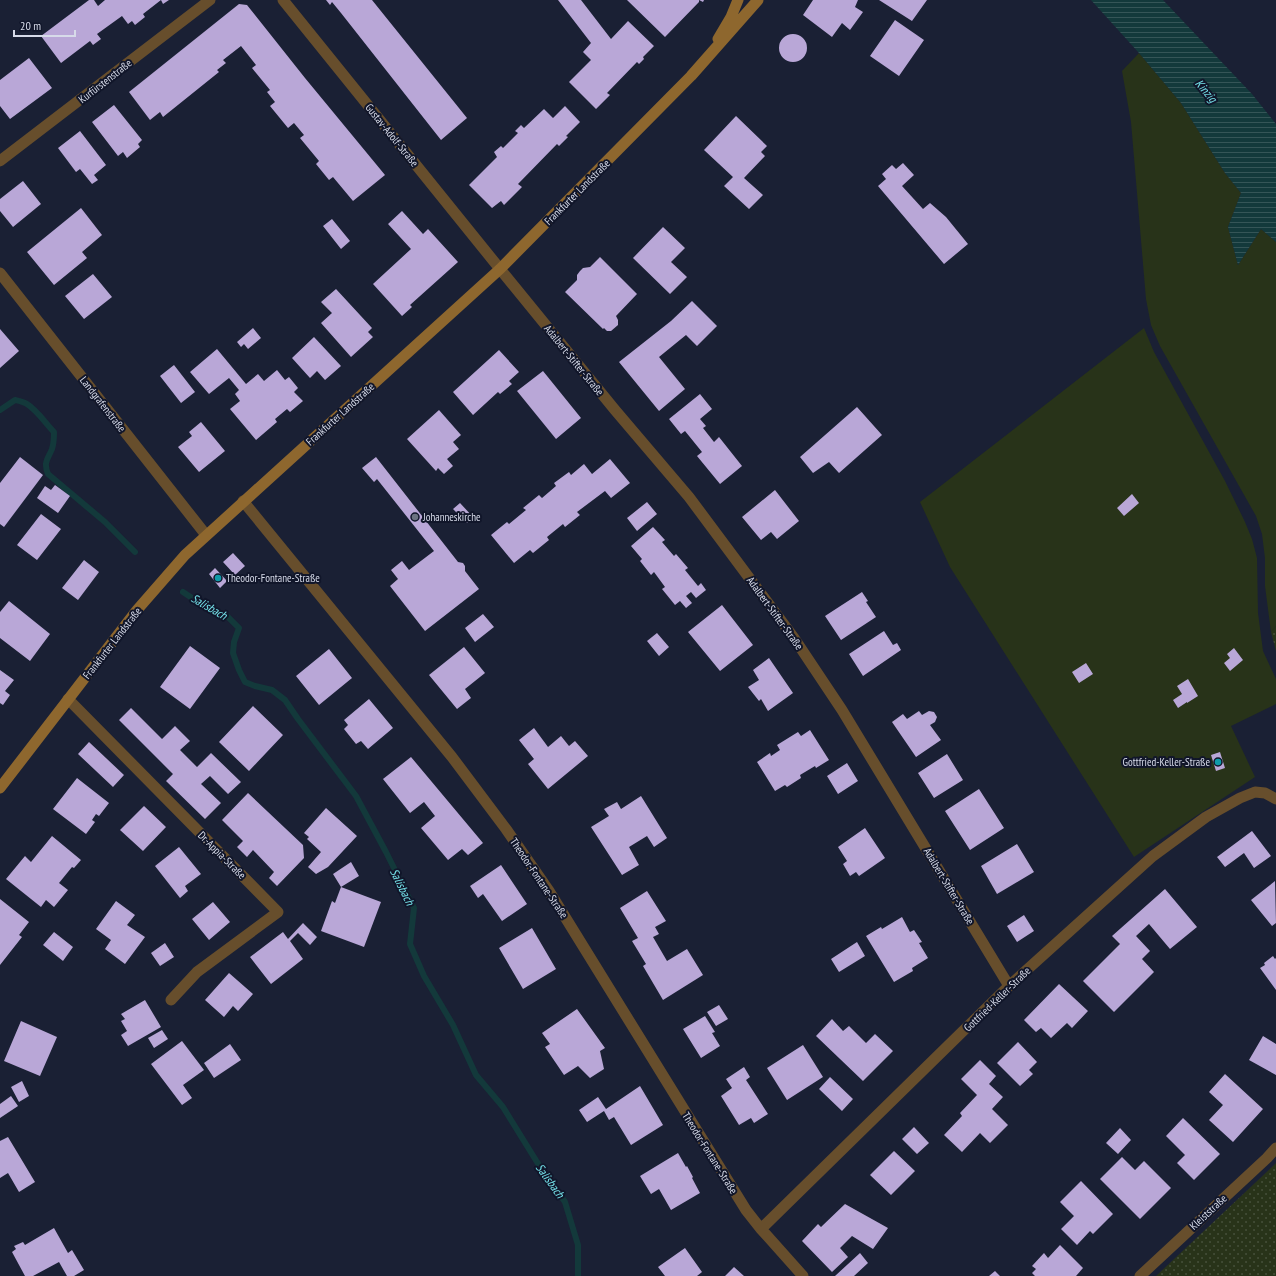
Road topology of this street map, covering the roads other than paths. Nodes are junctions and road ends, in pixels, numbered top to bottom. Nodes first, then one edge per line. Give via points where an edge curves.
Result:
1 (210, 0) edge
2 (283, 0) edge
3 (738, 0) edge
4 (758, 0) edge
5 (705, 62) junction
6 (0, 161) edge
7 (500, 269) junction
8 (0, 273) edge
9 (243, 501) junction
10 (206, 535) junction
11 (68, 699) junction
12 (0, 788) edge
13 (1276, 798) edge
14 (1009, 986) junction
15 (171, 1000) dead end
16 (1276, 1148) edge
17 (760, 1229) junction
18 (804, 1276) edge
19 (1140, 1276) edge

1 - 6 street, Kurfürstenstraße
2 - 7 street, Gustav-Adolf-Straße
3 - 5 main road
4 - 5 main road
5 - 7 main road, Frankfurter Landstraße
7 - 9 main road, Frankfurter Landstraße
7 - 14 street, Adalbert-Stifter-Straße via 689,497 794,638 846,716
8 - 10 street, Landgrafenstraße
9 - 10 main road, Frankfurter Landstraße
9 - 17 street, Theodor-Fontane-Straße via 452,757 506,829 549,891 728,1183
10 - 11 main road, Frankfurter Landstraße via 137,610
11 - 12 main road, Frankfurter Landstraße
11 - 15 street, Dr.-Appia-Straße via 278,912 198,972
13 - 14 street, Gottfried-Keller-Straße via 1255,792 1206,818 1153,856
14 - 17 street, Gottfried-Keller-Straße
16 - 19 street, Kleiststraße
17 - 18 street, Theodor-Fontane-Straße

